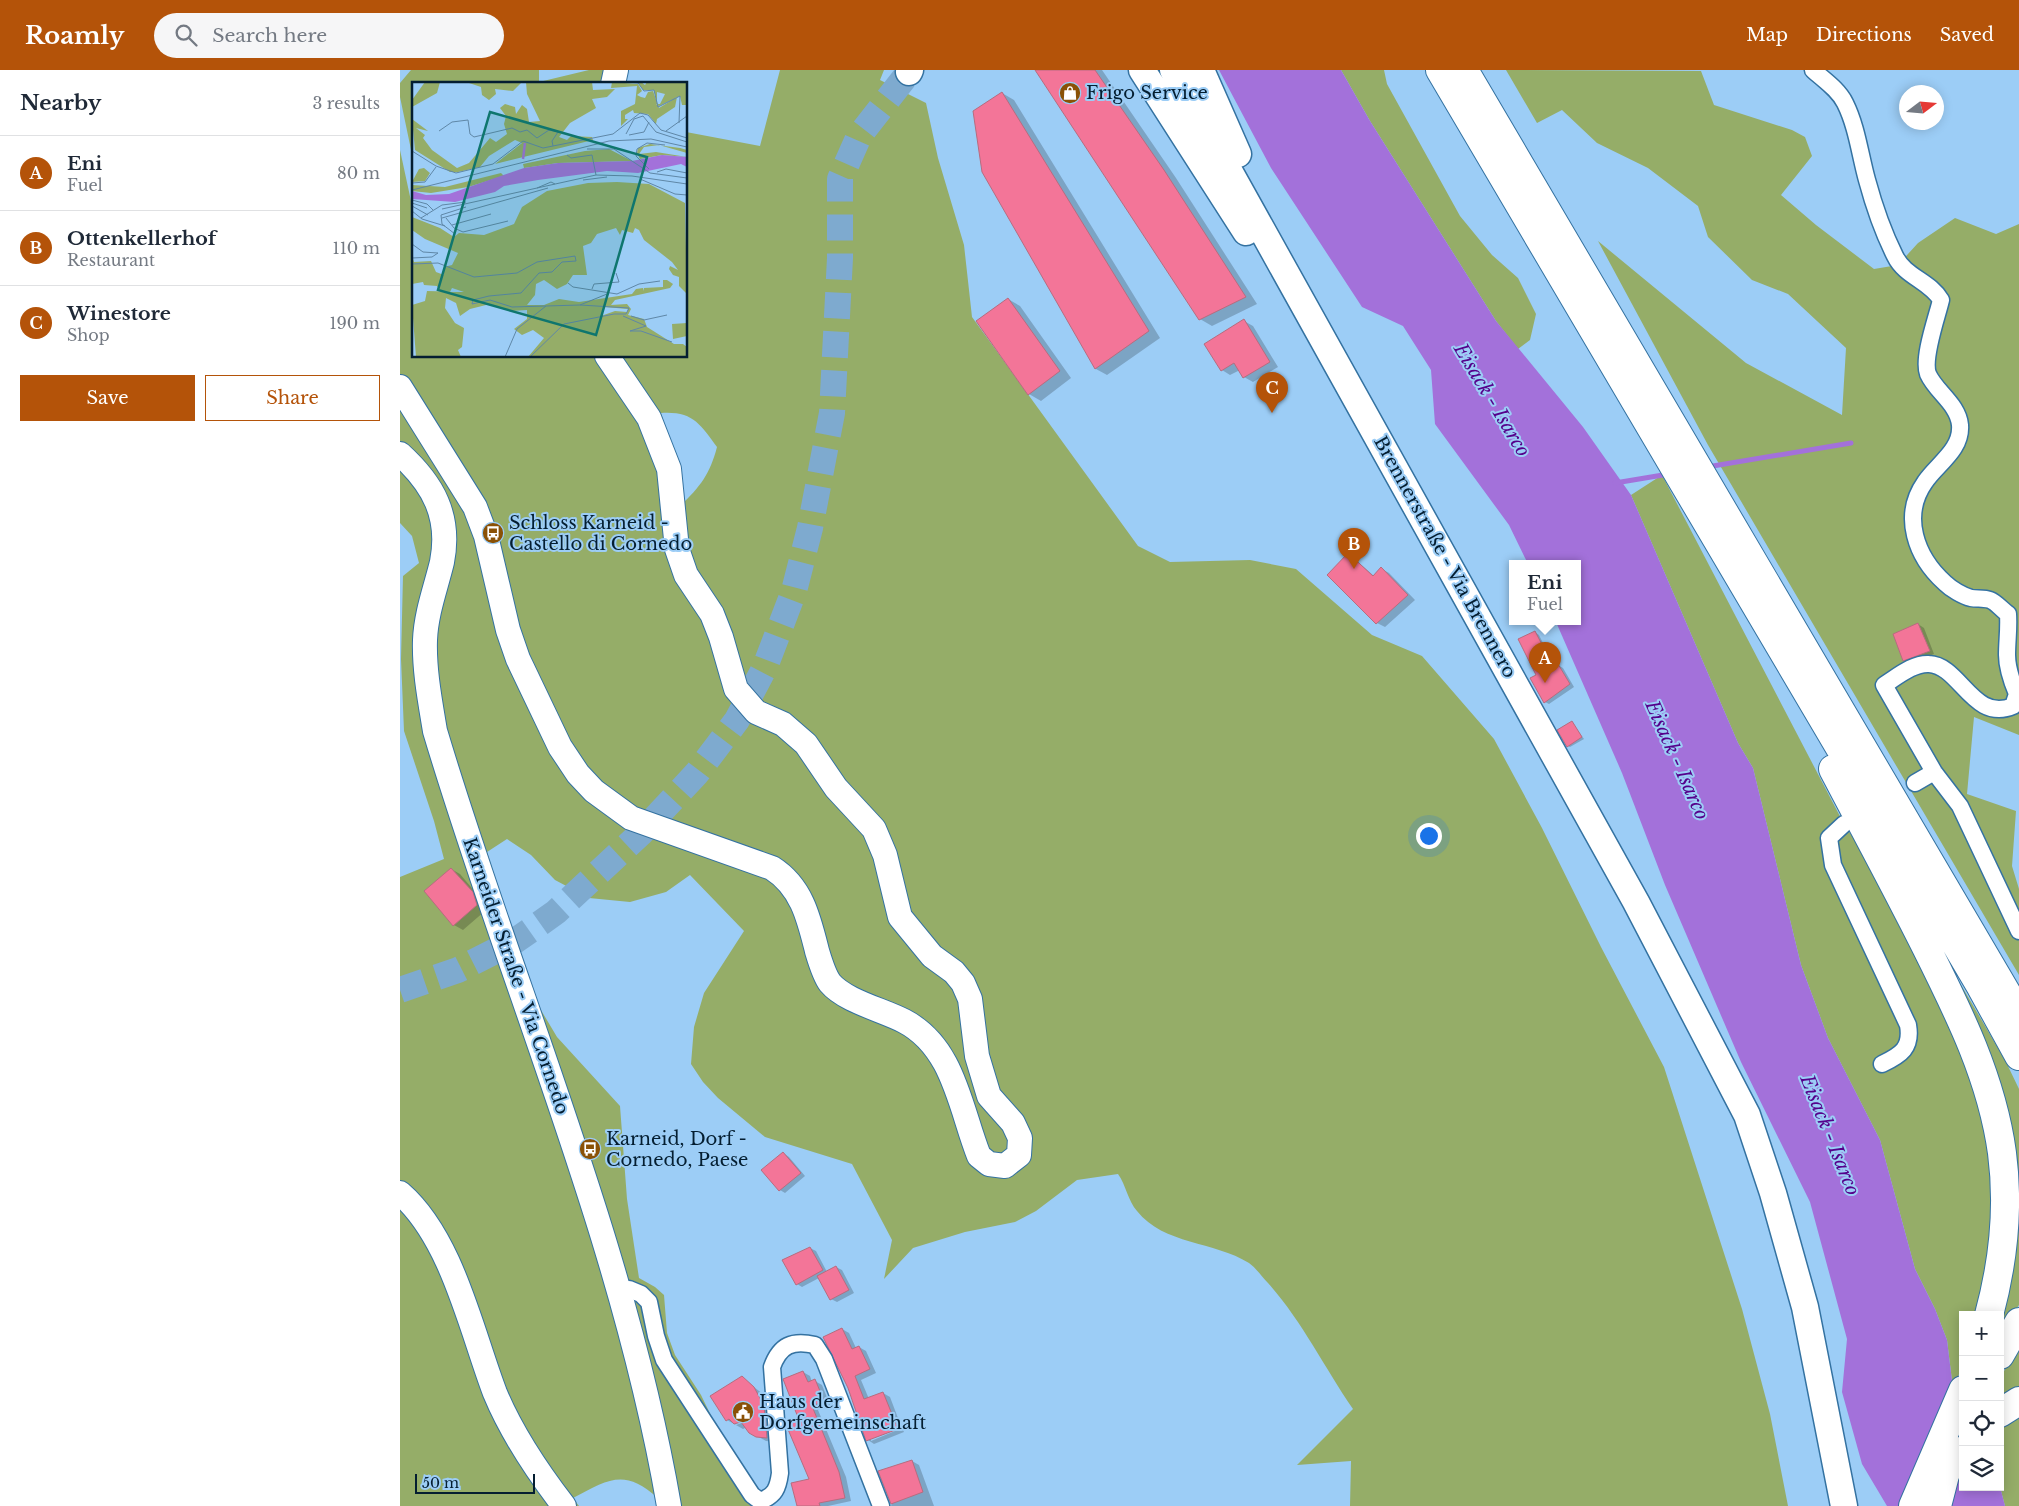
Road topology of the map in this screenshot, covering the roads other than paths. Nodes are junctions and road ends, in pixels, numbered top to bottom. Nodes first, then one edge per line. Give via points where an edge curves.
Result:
1 (1142, 70) edge
2 (1173, 70) edge
3 (1201, 70) edge
4 (1440, 70) edge
5 (1464, 70) edge
6 (1813, 70) edge
7 (1261, 226) junction
8 (1328, 347) junction
9 (608, 358) edge
10 (400, 387) edge
11 (1639, 387) junction
12 (400, 454) edge
13 (1718, 519) junction
14 (1783, 650) junction
15 (1934, 772) junction
16 (1915, 783) dead end
17 (1844, 824) dead end
18 (2019, 931) edge
19 (2019, 1014) edge
20 (2019, 1056) edge
21 (1882, 1064) dead end
22 (400, 1193) edge
23 (620, 1294) junction
24 (1990, 1311) edge
25 (2019, 1322) edge
26 (2004, 1349) edge
27 (1959, 1399) edge
28 (1961, 1446) edge
29 (1954, 1478) edge
30 (773, 1502) edge
31 (564, 1506) edge
32 (669, 1506) edge
33 (881, 1506) edge
34 (1844, 1506) edge
35 (1913, 1506) edge
36 (1922, 1506) edge
37 (1937, 1506) edge
38 (1949, 1506) edge

1 - 8 main road via 1248,236
2 - 7 main road
3 - 7 main road via 1245,169
4 - 11 highway
5 - 11 highway
6 - 15 street via 1844,101 1867,180 1896,259 1912,278 1936,292 1941,300 1927,357 1928,374 1953,408 1960,425 1957,444 1925,482 1918,496 1913,532 1919,549 1929,568 1946,585 1969,598 1990,600 2008,614 2009,674 2018,694 2013,706 2004,709 1990,707 1969,695 1941,666 1913,667 1884,684
7 - 8 main road
8 - 34 main road, Brennerstraße - Via Brennero via 1640,911 1746,1115 1773,1193 1805,1307
9 - 10 street via 649,418 668,469 678,549 686,575 712,614 722,637 736,689 756,712 783,724 806,744 836,788 874,829 885,855 900,917 932,956 963,983 970,999 977,1056 989,1096 1013,1123 1020,1138 1019,1155 1005,1166 989,1164 979,1156 952,1077 934,1043 905,1022 847,995 830,983 820,962 808,915 786,876 764,865 630,818 594,791 578,774 560,747 518,659 486,536 475,507
11 - 13 highway
12 - 23 street, Karneider Straße - Via Cornedo via 431,487 444,526 442,562 425,639 434,730 577,1154
13 - 14 highway
13 - 19 highway
14 - 20 highway
14 - 24 highway via 1815,735 1947,988 1978,1060 2002,1153 2005,1202 2002,1250
15 - 16 street
15 - 18 street via 1960,806
17 - 21 street via 1829,838 1833,865 1908,1025 1910,1037 1897,1057
22 - 31 street via 414,1205 433,1232 508,1422 534,1467
23 - 30 street via 630,1289 649,1302 664,1360 752,1495
23 - 32 street, Karneider Straße - Via Cornedo via 649,1405
25 - 26 highway
27 - 35 highway
28 - 29 highway
29 - 36 highway
29 - 37 highway
29 - 38 highway
30 - 33 street via 780,1473 772,1367 776,1356 787,1346 799,1342 814,1344 824,1359

